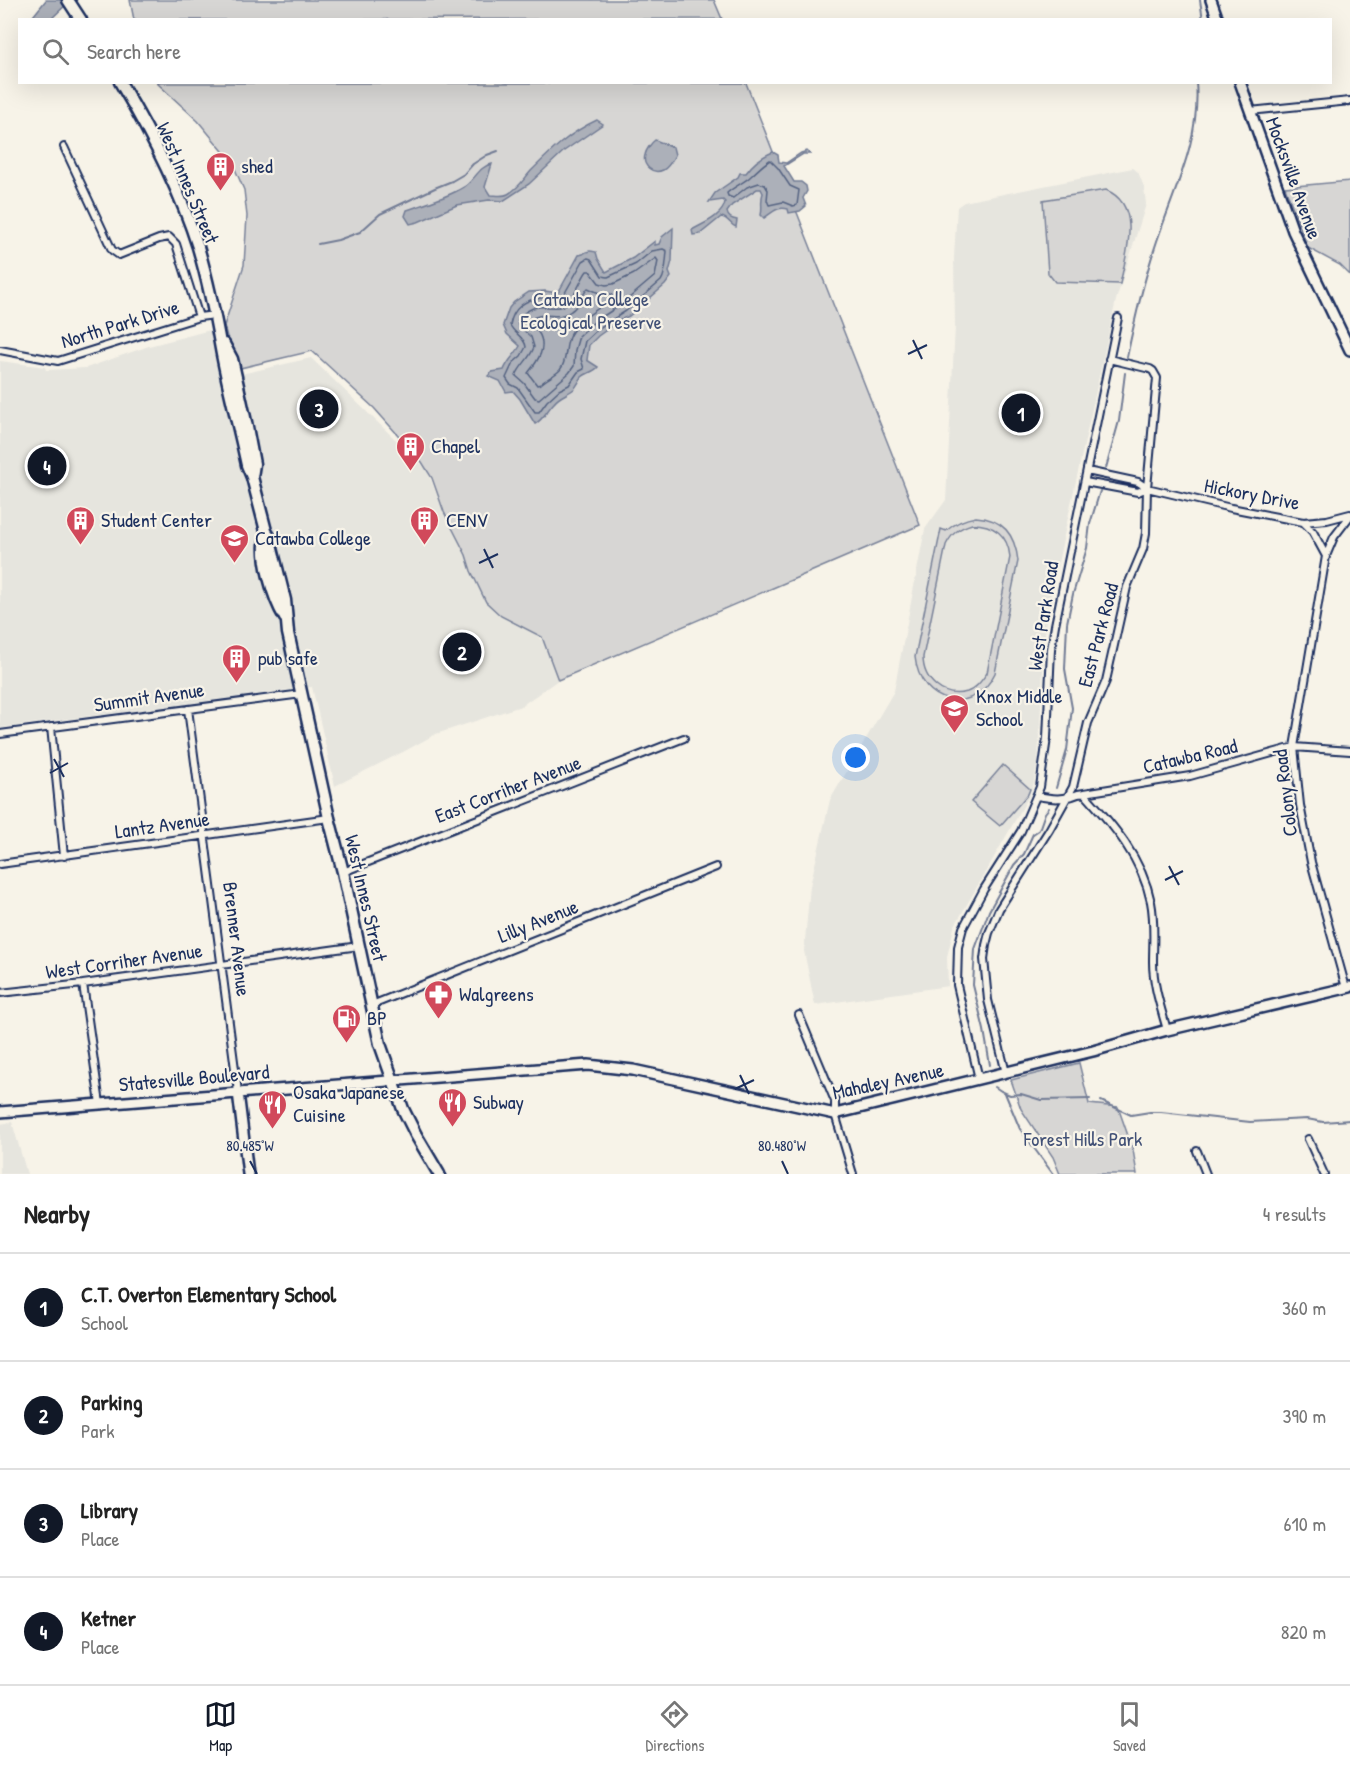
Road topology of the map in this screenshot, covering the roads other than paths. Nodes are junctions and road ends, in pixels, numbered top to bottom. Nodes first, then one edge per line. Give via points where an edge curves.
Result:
1 (68, 0) edge
2 (1211, 0) edge
3 (80, 18) edge
4 (1217, 18) edge
5 (121, 84) edge
6 (1241, 84) edge
7 (1350, 101) edge
8 (1250, 111) junction
9 (64, 147) dead end
10 (215, 314) junction
11 (199, 317) junction
12 (1118, 318) dead end
13 (1350, 348) edge
14 (0, 350) edge
15 (1109, 359) junction
16 (1087, 471) junction
17 (1084, 482) junction
18 (1147, 488) junction
19 (1350, 515) edge
20 (1303, 522) junction
21 (1326, 556) junction
22 (302, 694) junction
23 (188, 709) junction
24 (51, 727) junction
25 (0, 734) edge
26 (684, 738) dead end
27 (1294, 747) junction
28 (1350, 751) edge
29 (1084, 793) junction
30 (1037, 796) junction
31 (1067, 798) junction
32 (329, 818) junction
33 (206, 835) junction
34 (64, 856) junction
35 (0, 864) edge
36 (716, 867) dead end
37 (343, 872) junction
38 (359, 946) junction
39 (222, 964) junction
40 (83, 984) junction
41 (1348, 988) edge
42 (0, 993) edge
43 (372, 1005) junction
44 (799, 1015) dead end
45 (1167, 1030) junction
46 (1006, 1072) junction
47 (979, 1079) junction
48 (392, 1080) junction
49 (238, 1092) junction
50 (100, 1104) junction
51 (0, 1112) edge
52 (835, 1114) junction
53 (1308, 1139) dead end
54 (1197, 1150) dead end
55 (248, 1174) edge
56 (440, 1174) edge
57 (853, 1174) edge
58 (1206, 1174) edge
59 (1324, 1174) edge

1 - 3 main road
2 - 4 street
5 - 10 main road, West Innes Street via 183,208
6 - 8 street, Mocksville Avenue
7 - 8 street
8 - 13 street, Mocksville Avenue via 1296,237
9 - 11 street via 112,250 119,255 169,237 176,244
10 - 11 street, North Park Drive
10 - 22 main road, West Innes Street via 219,336 232,359 254,464 252,477 285,600
11 - 14 street, North Park Drive via 58,361
12 - 15 street, West Park Road
15 - 16 street, West Park Road
15 - 18 street, East Park Road via 1150,369 1157,378
16 - 17 street, West Park Road
16 - 18 street, Hickory Drive via 1138,482
17 - 18 street, Hickory Drive via 1138,492
17 - 30 street, West Park Road via 1054,625 1047,738
18 - 20 street, Hickory Drive
18 - 31 street, East Park Road via 1143,549 1127,587 1106,681 1088,723
19 - 20 street, Hickory Drive
19 - 21 street, Colony Road
20 - 21 street
21 - 27 street, Colony Road
22 - 23 street, Summit Avenue
22 - 32 main road, West Innes Street
23 - 24 street, Summit Avenue
23 - 33 street, Brenner Avenue
24 - 25 street, Summit Avenue
24 - 34 street
26 - 37 street, East Corriher Avenue
27 - 28 street, Catawba Road
27 - 29 street, Catawba Road via 1190,776
27 - 41 street, Colony Road via 1311,862
29 - 31 street, Catawba Road
29 - 45 street via 1114,825 1147,886 1155,934 1155,981
30 - 31 street, Catawba Road
30 - 47 street, West Park Road via 959,937 957,984
31 - 46 street, East Park Road via 999,909 986,945 988,1000
32 - 33 street, Lantz Avenue
32 - 37 main road, West Innes Street
33 - 34 street, Lantz Avenue
33 - 39 street, Brenner Avenue
34 - 35 street, Lantz Avenue
36 - 43 street, Lilly Avenue
37 - 38 main road, West Innes Street
38 - 39 street, West Corriher Avenue
38 - 43 main road, West Innes Street
39 - 40 street, West Corriher Avenue
39 - 49 street, Brenner Avenue
40 - 42 street, West Corriher Avenue
40 - 50 street
41 - 45 street, Mahaley Avenue
43 - 48 main road, West Innes Street
44 - 52 street via 835,1101
45 - 46 street, Mahaley Avenue
46 - 47 street, Mahaley Avenue
47 - 52 street, Mahaley Avenue
48 - 49 street, Statesville Boulevard
48 - 52 street, Mahaley Avenue via 588,1065 614,1067
48 - 56 main road, West Innes Street via 416,1135
49 - 50 street, Statesville Boulevard
49 - 55 street, Brenner Avenue
50 - 51 street, Statesville Boulevard
52 - 57 street
53 - 59 street
54 - 58 street

